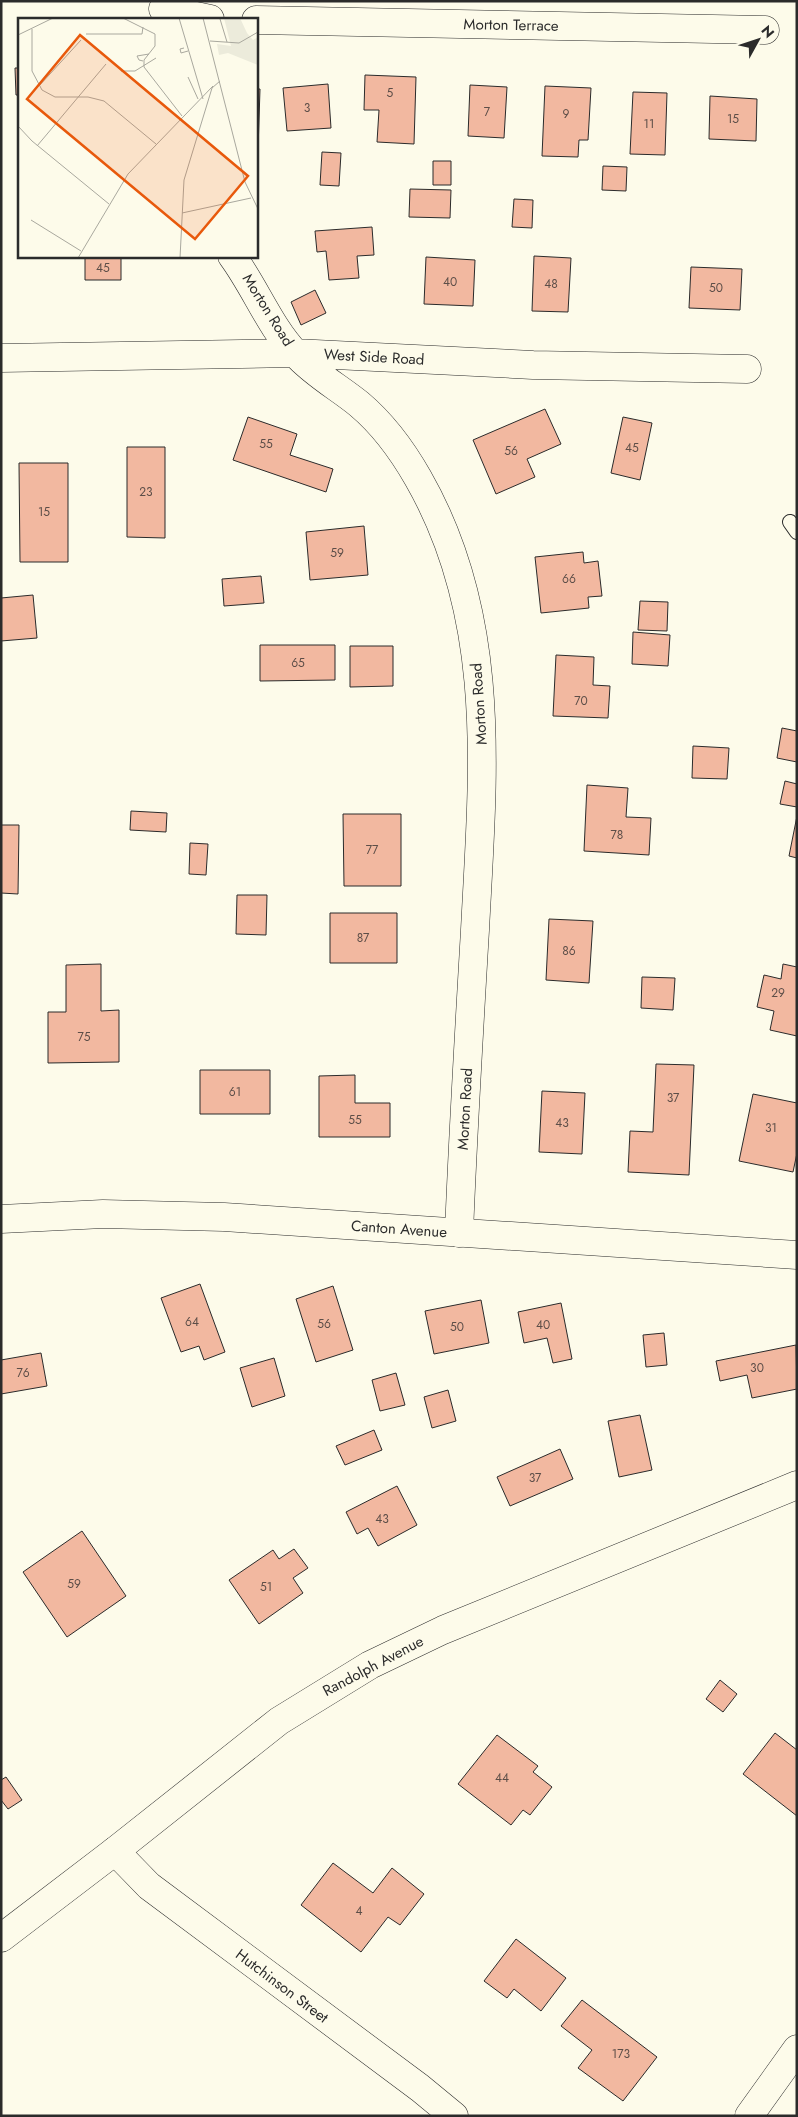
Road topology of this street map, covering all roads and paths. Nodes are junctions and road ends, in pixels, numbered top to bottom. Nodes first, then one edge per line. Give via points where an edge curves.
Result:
1 (163, 10) edge
2 (205, 18) edge
3 (258, 20) edge
4 (765, 30) dead end
5 (233, 258) edge
6 (295, 353) junction
7 (1, 358) edge
8 (747, 369) dead end
9 (1, 1219) edge
10 (459, 1233) junction
11 (797, 1255) edge
12 (797, 1485) edge
13 (115, 1852) junction
14 (1, 1938) edge
15 (797, 2048) edge
16 (454, 2116) edge
17 (749, 2116) edge

1 - 2 street
3 - 4 street, Morton Terrace
5 - 6 street, Morton Road
6 - 7 street, West Side Road
6 - 8 street, West Side Road via 533,365
6 - 10 street, Morton Road via 360,405 393,438 420,481 442,526 462,582 468,610 478,674 483,754
9 - 10 street, Canton Avenue via 103,1214 224,1217
10 - 11 street, Canton Avenue
12 - 13 street, Randolph Avenue via 442,1630 370,1664 279,1721
13 - 14 street, Randolph Avenue
13 - 16 street, Hutchinson Street via 149,1886
15 - 17 street

